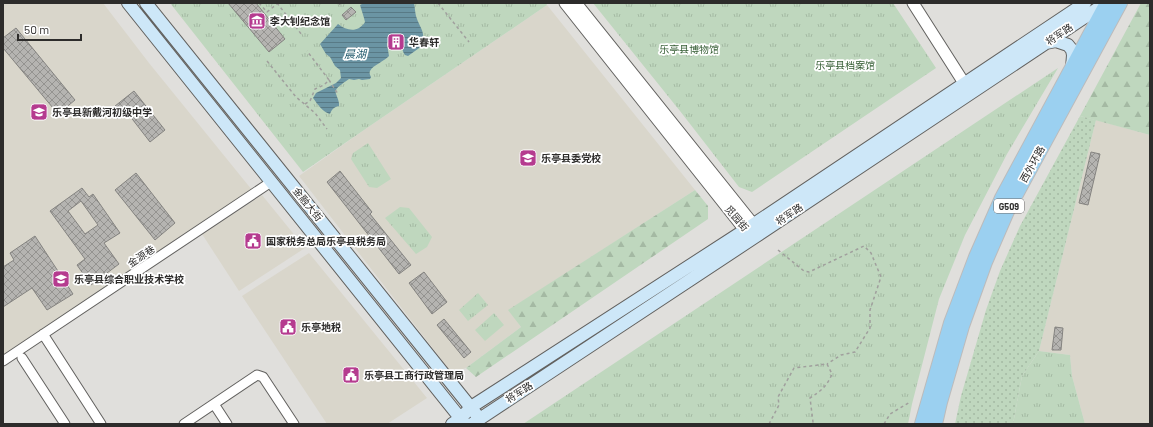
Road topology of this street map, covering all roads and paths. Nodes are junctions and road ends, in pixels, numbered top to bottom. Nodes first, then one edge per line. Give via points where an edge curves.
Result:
1 (128, 3) edge
2 (146, 3) edge
3 (260, 3) edge
4 (438, 3) edge
5 (565, 3) edge
6 (576, 3) edge
7 (913, 3) edge
8 (1085, 3) edge
9 (1106, 3) edge
10 (1120, 3) edge
11 (277, 4) edge
12 (302, 35) dead end
13 (468, 42) dead end
14 (1045, 43) junction
15 (307, 51) dead end
16 (267, 61) dead end
17 (1072, 68) junction
18 (329, 80) junction
19 (968, 87) junction
20 (338, 94) dead end
21 (305, 104) junction
22 (327, 129) dead end
23 (271, 182) junction
24 (751, 231) junction
25 (778, 250) dead end
26 (43, 334) junction
27 (22, 358) dead end
28 (3, 361) edge
29 (827, 364) junction
30 (910, 402) dead end
31 (214, 404) junction
32 (471, 407) junction
33 (459, 422) edge
34 (479, 422) edge
35 (65, 424) edge
36 (101, 424) edge
37 (184, 424) edge
38 (227, 424) edge
39 (294, 424) edge
40 (769, 424) edge
41 (814, 424) edge
42 (884, 424) edge
43 (922, 424) edge
44 (935, 424) edge

1 - 23 main road, 金融大街
2 - 32 main road, 金融大街
3 - 11 path via 267,12
4 - 13 path
5 - 24 street, 觅园街
6 - 24 street, 觅园街
7 - 19 street
8 - 19 main road, 将军路
9 - 14 main road, 将军路
9 - 17 main road, 西外环路 / G509
10 - 44 main road, 西外环路 / G509 via 1005,216 962,326
11 - 12 path
14 - 17 main road via 1056,41 1068,45 1073,55
14 - 19 main road, 将军路
15 - 18 path
16 - 21 path via 296,97
17 - 43 main road, 西外环路 / G509 via 1002,198 976,257 951,323
18 - 20 path
18 - 21 path via 315,90 310,101
19 - 24 main road, 将军路
21 - 22 path
23 - 26 street, 金源巷
23 - 33 main road, 金融大街
24 - 32 main road, 将军路
24 - 34 main road, 将军路
25 - 29 path via 804,271 809,272 864,246 871,253 881,277 870,310 870,328 855,352 841,355
26 - 28 street, 金源巷
26 - 36 street
27 - 35 street
29 - 40 path via 794,368 778,397 779,405
29 - 41 path via 832,374 829,382 810,398
30 - 42 path via 890,414
31 - 37 street
31 - 38 street
31 - 39 street via 257,375 264,377
32 - 33 main road, 将军路
32 - 34 main road, 金融大街

